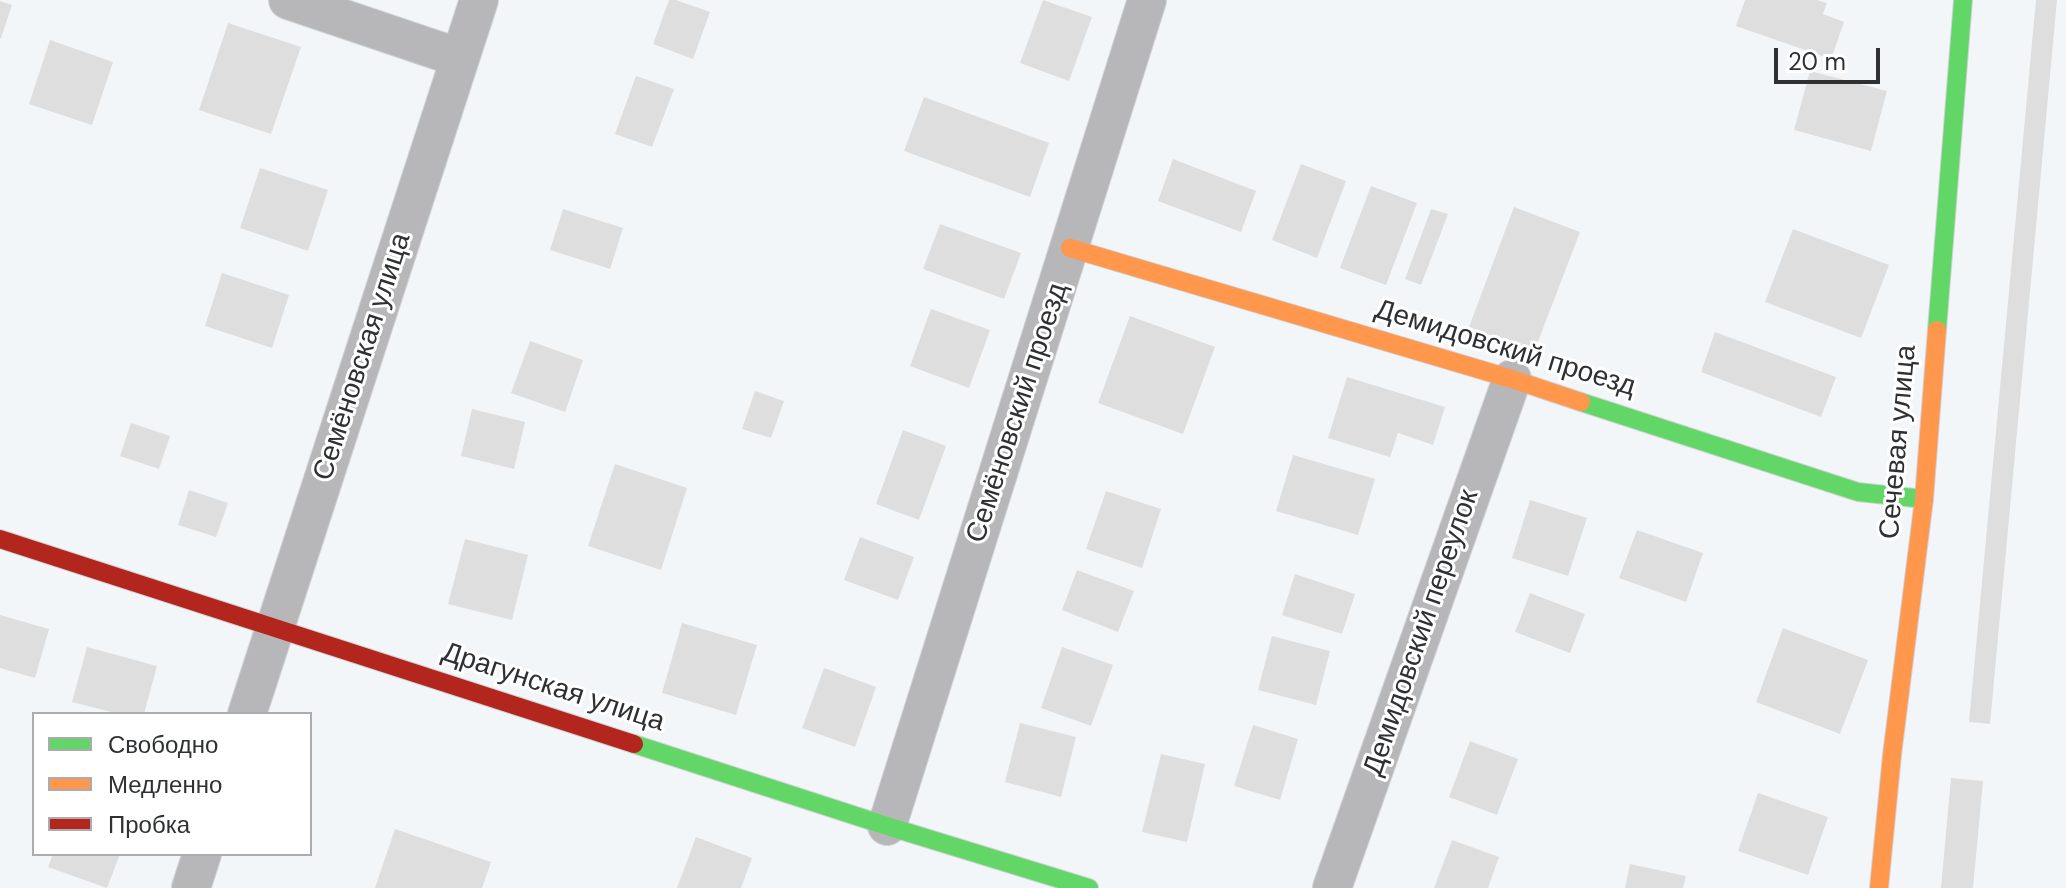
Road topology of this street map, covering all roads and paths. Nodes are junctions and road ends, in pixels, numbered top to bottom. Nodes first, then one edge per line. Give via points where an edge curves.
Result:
1 (288, 0) edge
2 (479, 0) edge
3 (1147, 0) edge
4 (1963, 0) edge
5 (460, 58) junction
6 (1070, 248) junction
7 (1512, 379) junction
8 (1924, 499) junction
9 (0, 539) edge
10 (275, 627) junction
11 (248, 712) edge
12 (887, 826) junction
13 (201, 856) edge
14 (191, 888) edge
15 (1089, 888) edge
16 (1332, 888) edge
17 (1879, 888) edge

1 - 5 street
2 - 5 street, Семёновская улица
3 - 6 street, Семёновский проезд
4 - 8 street, Сечевая улица
5 - 10 street, Семёновская улица
6 - 7 street, Демидовский проезд
6 - 12 street, Семёновский проезд
7 - 8 street, Демидовский проезд via 1858,492
7 - 16 street, Демидовский переулок
8 - 17 street, Сечевая улица
9 - 10 street, Драгунская улица
10 - 11 street, Семёновская улица
10 - 12 street, Драгунская улица
12 - 15 street, Драгунская улица
13 - 14 street

